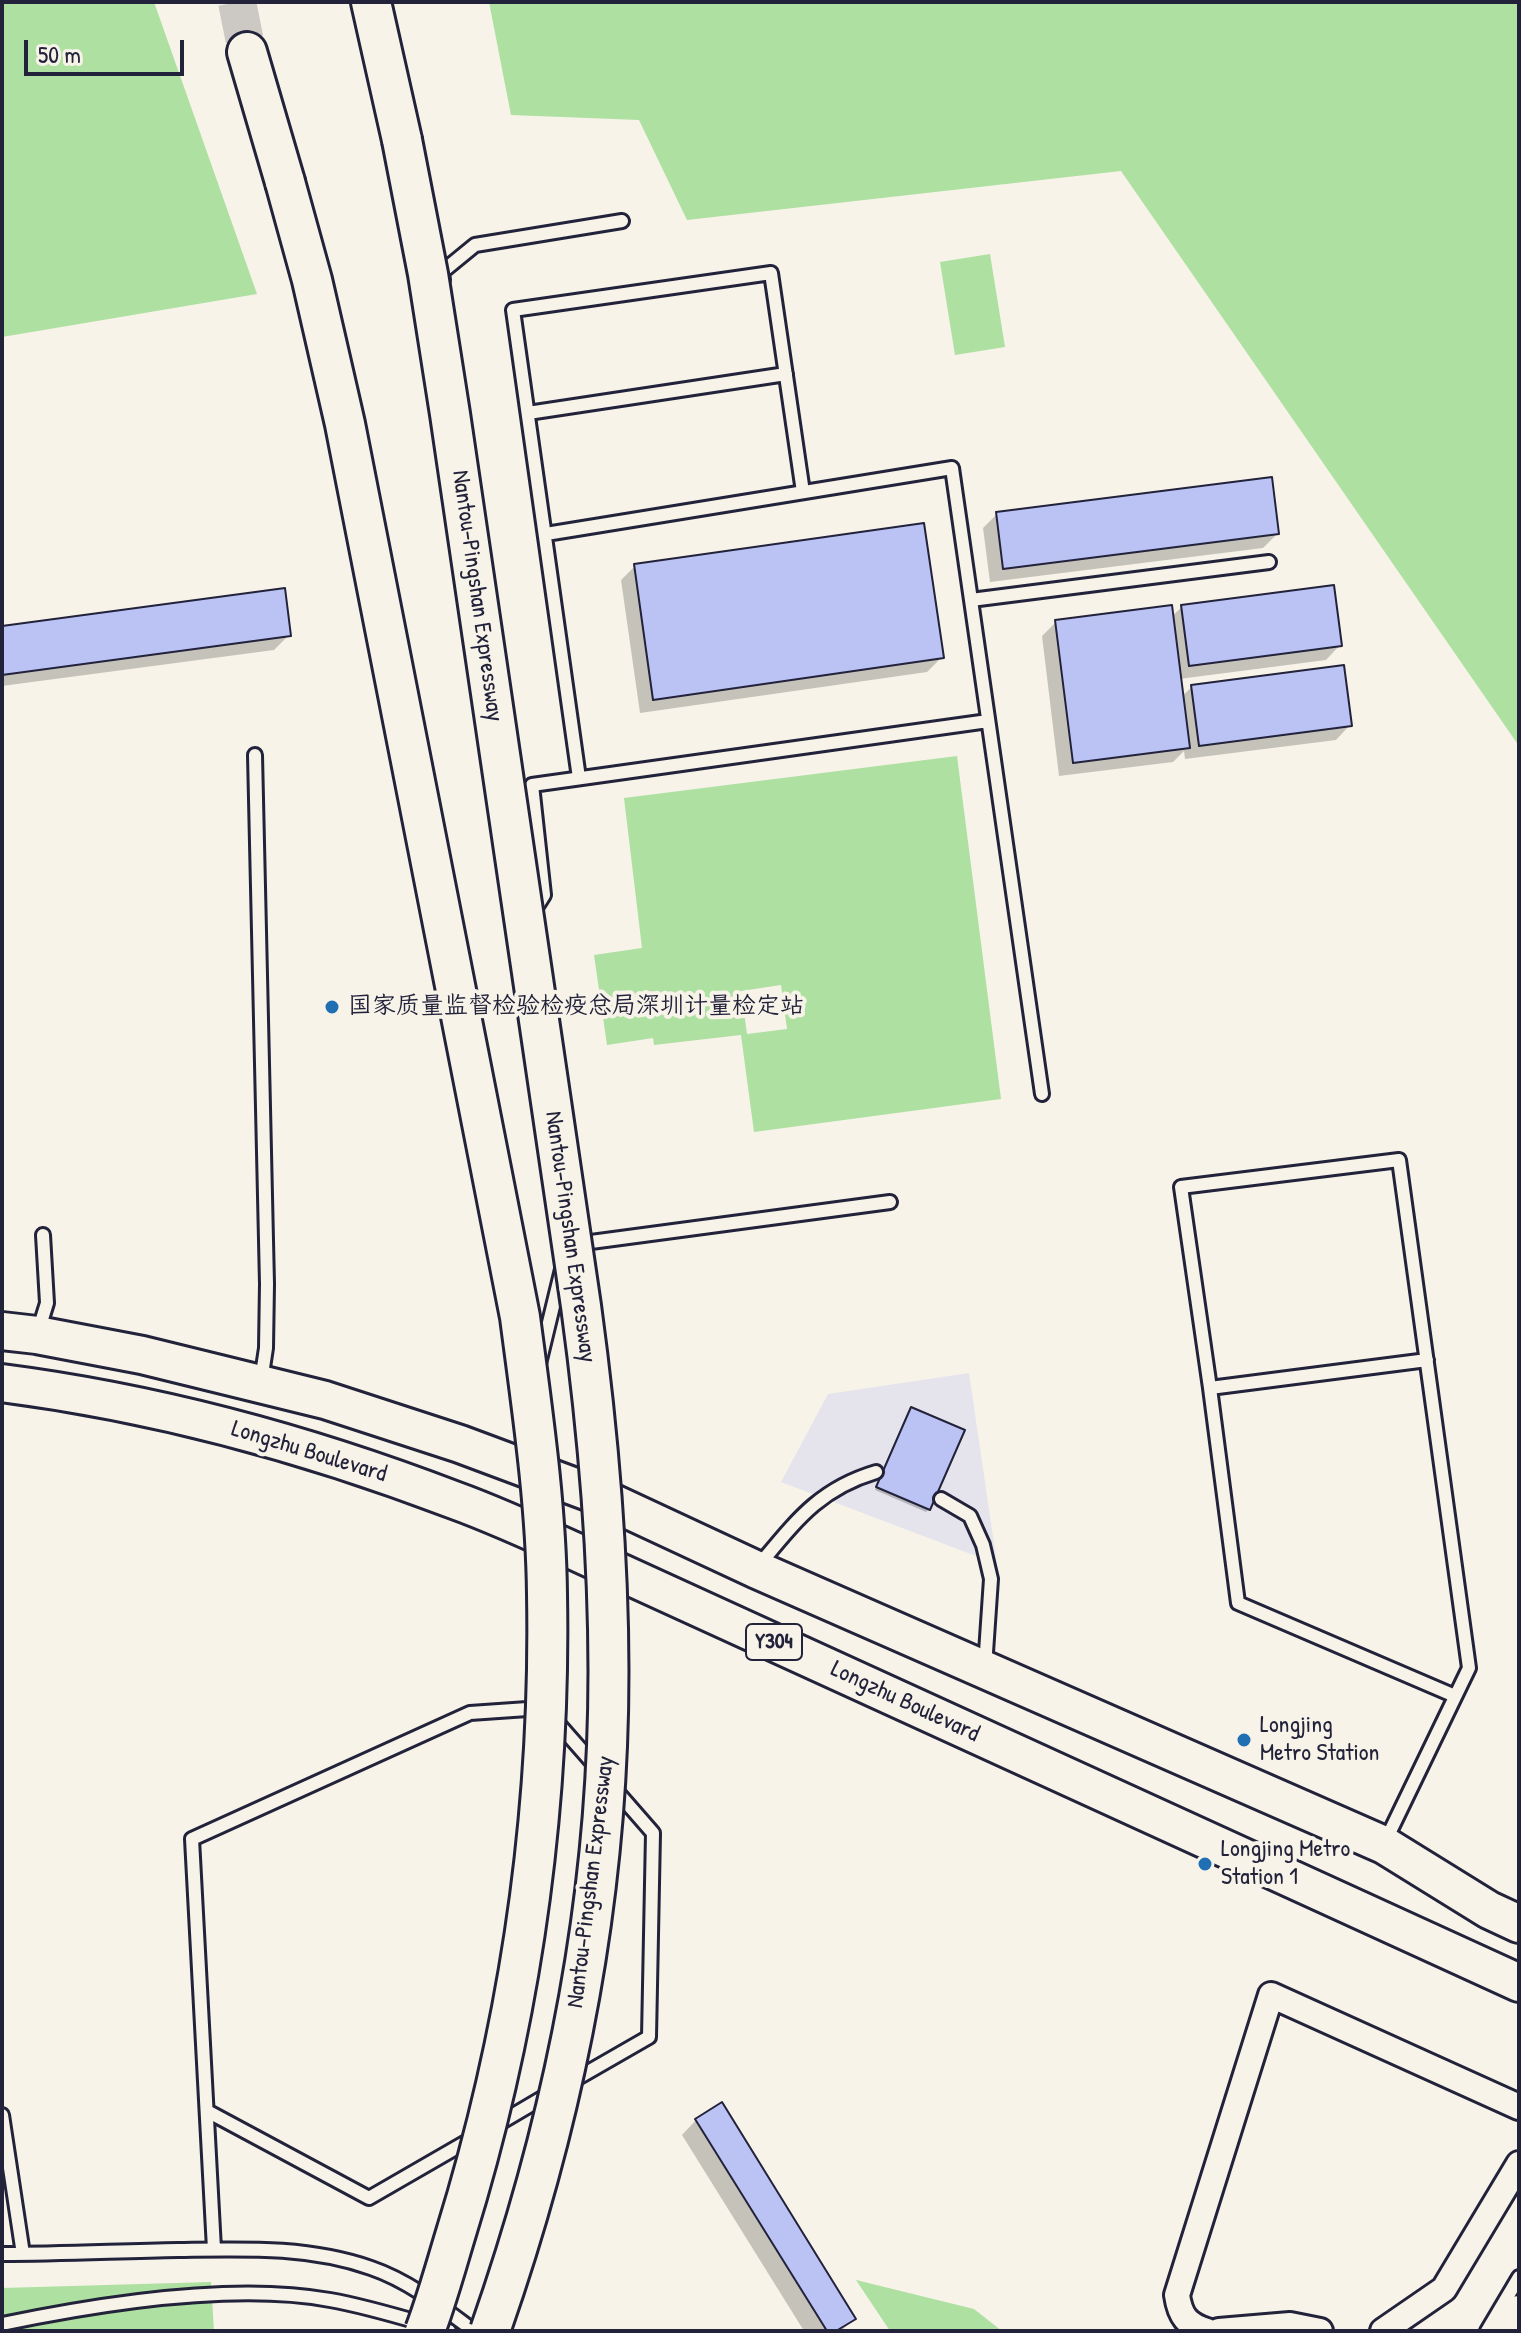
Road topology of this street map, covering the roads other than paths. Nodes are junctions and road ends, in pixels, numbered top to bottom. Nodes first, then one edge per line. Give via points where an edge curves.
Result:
1 (371, 2) edge
2 (247, 52) tunnel mouth
3 (622, 221) dead end
4 (444, 287) dead end
5 (449, 319) dead end
6 (786, 374) junction
7 (528, 413) junction
8 (803, 492) junction
9 (546, 534) junction
10 (1269, 562) dead end
11 (971, 600) junction
12 (988, 721) junction
13 (255, 755) dead end
14 (579, 778) junction
15 (530, 917) junction
16 (1042, 1094) dead end
17 (890, 1202) dead end
18 (43, 1235) dead end
19 (565, 1245) junction
20 (2, 1331) edge
21 (37, 1335) junction
22 (1427, 1360) junction
23 (2, 1383) edge
24 (260, 1384) junction
25 (1210, 1388) junction
26 (518, 1449) junction
27 (876, 1472) dead end
28 (941, 1499) dead end
29 (755, 1569) junction
30 (985, 1670) junction
31 (1455, 1696) junction
32 (1384, 1845) junction
33 (1519, 1924) edge
34 (1519, 1983) edge
35 (1519, 2107) edge
36 (207, 2111) junction
37 (2, 2115) edge
38 (1519, 2164) edge
39 (214, 2249) junction
40 (2, 2254) edge
41 (23, 2254) junction
42 (1519, 2277) edge
43 (1519, 2312) edge
44 (2, 2324) edge
45 (425, 2331) edge
46 (449, 2331) edge
47 (474, 2331) edge
48 (490, 2331) edge
49 (1207, 2331) edge
50 (1219, 2331) edge
51 (1320, 2331) edge
52 (1383, 2331) edge
53 (1487, 2331) edge
54 (1508, 2331) edge

1 - 48 highway, Nantou-Pingshan Expressway, bridge via 428,274 450,414 597,1418 604,1526 607,1746 584,1963 538,2182
2 - 45 highway, bridge via 312,280 342,411 520,1317 537,1457 547,1593 538,1838 502,2063
3 - 4 lane via 475,245 442,272
5 - 15 lane
6 - 7 lane
6 - 7 lane via 771,273 513,310
6 - 8 lane
7 - 9 lane
8 - 9 lane
8 - 11 lane via 952,468
9 - 14 lane
10 - 11 lane
11 - 12 lane
12 - 14 lane
12 - 16 lane
13 - 24 lane via 267,1284
14 - 15 lane via 532,785 544,895
15 - 19 lane
17 - 19 lane
18 - 21 lane via 47,1303
19 - 26 lane
20 - 21 main road, Longzhu Boulevard
21 - 24 main road, Longzhu Boulevard
22 - 25 lane
22 - 25 lane via 1399,1160 1181,1187
22 - 31 lane via 1469,1668
23 - 34 main road, Longzhu Boulevard / Y304 via 112,1400 235,1428 457,1500
24 - 26 main road, Longzhu Boulevard
25 - 31 lane via 1238,1603
26 - 29 main road, Longzhu Boulevard via 594,1494
27 - 29 lane via 834,1489 804,1512
28 - 30 lane via 970,1516 983,1545 991,1579
29 - 30 main road, Longzhu Boulevard
30 - 32 main road, Longzhu Boulevard
31 - 32 lane
32 - 33 main road, Longzhu Boulevard
35 - 49 street via 1271,1995 1177,2295 1179,2312 1191,2326
36 - 36 lane via 369,2198 649,2037 653,1833 544,1708 470,1713 192,1839
36 - 39 lane
37 - 41 lane
38 - 52 street via 1444,2289
39 - 41 lane
39 - 47 lane via 337,2257 374,2269
40 - 41 lane
42 - 53 lane
43 - 54 main road
44 - 46 lane via 103,2306 256,2294 329,2300
50 - 51 street via 1290,2325

